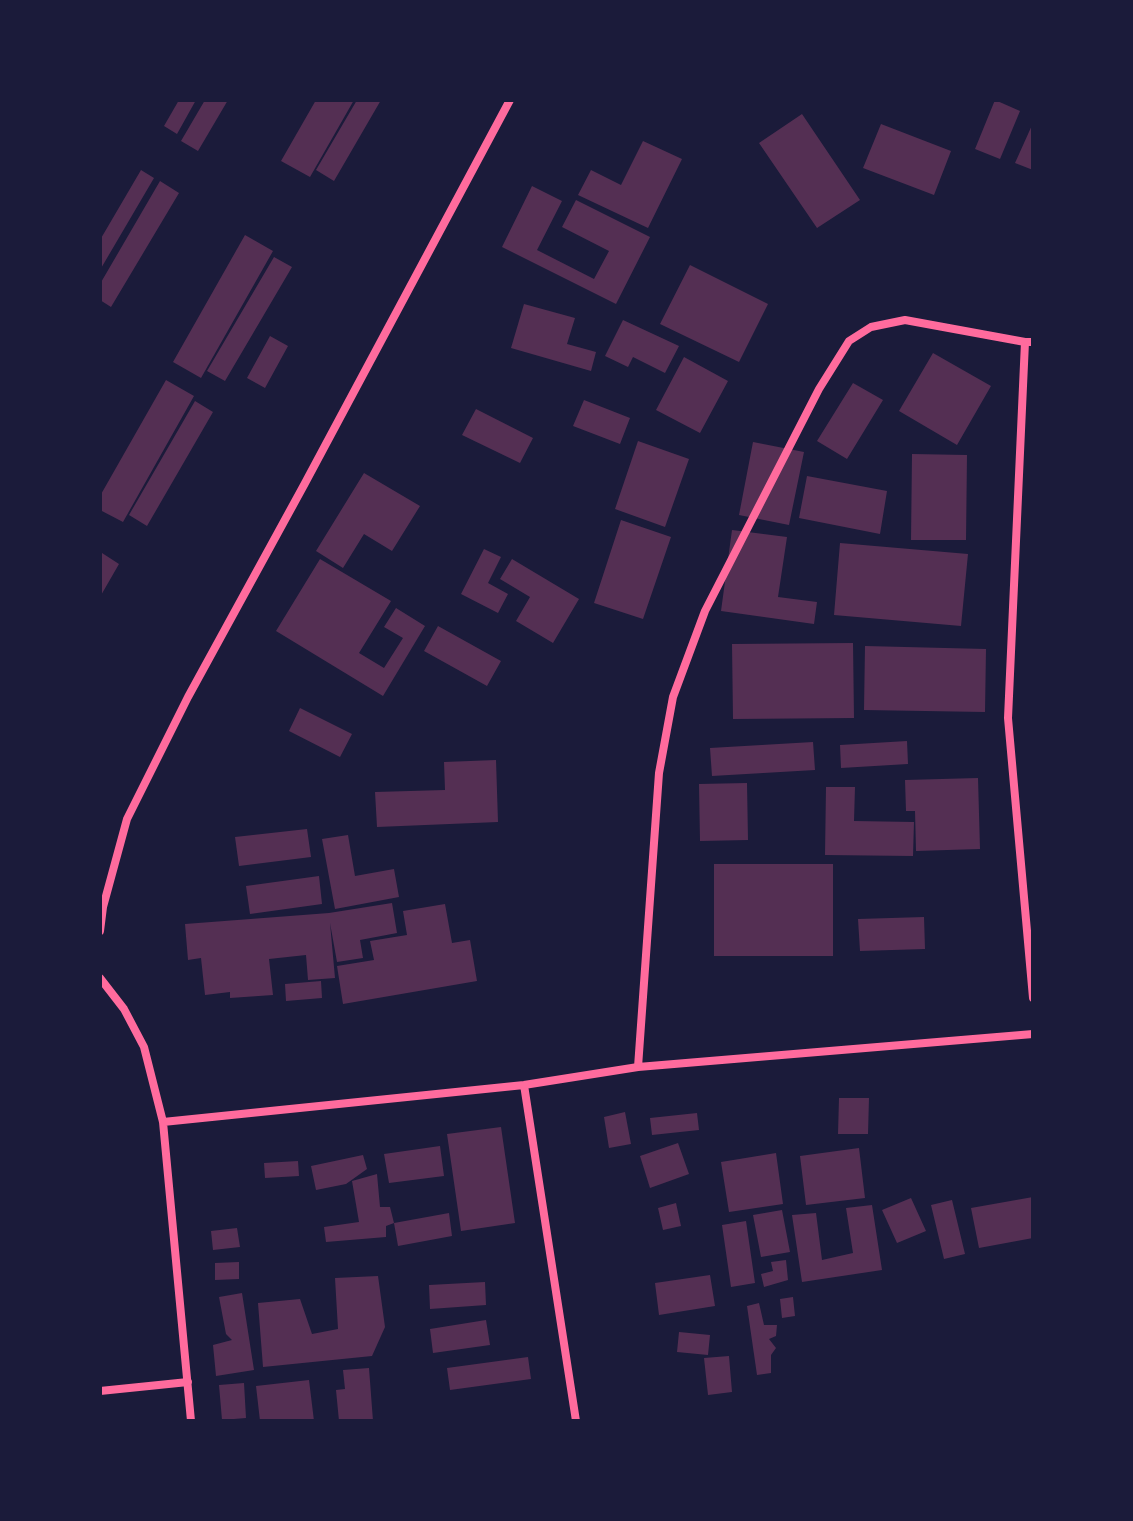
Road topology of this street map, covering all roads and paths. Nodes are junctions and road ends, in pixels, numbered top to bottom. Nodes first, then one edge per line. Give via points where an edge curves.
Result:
1 (510, 100) edge
2 (1029, 342) edge
3 (100, 931) edge
4 (100, 978) edge
5 (1033, 998) edge
6 (1033, 1034) edge
7 (638, 1067) junction
8 (524, 1085) junction
9 (163, 1122) junction
10 (188, 1382) junction
11 (100, 1391) edge
12 (191, 1421) edge
13 (576, 1421) edge

1 - 3 street via 127,819
2 - 5 street via 1008,718
2 - 7 street via 905,320 871,327 849,341 819,389 705,611 673,697 659,773
4 - 9 street via 144,1047
6 - 7 street
7 - 8 street
8 - 9 street
8 - 13 street
9 - 10 street
10 - 11 street
10 - 12 street

